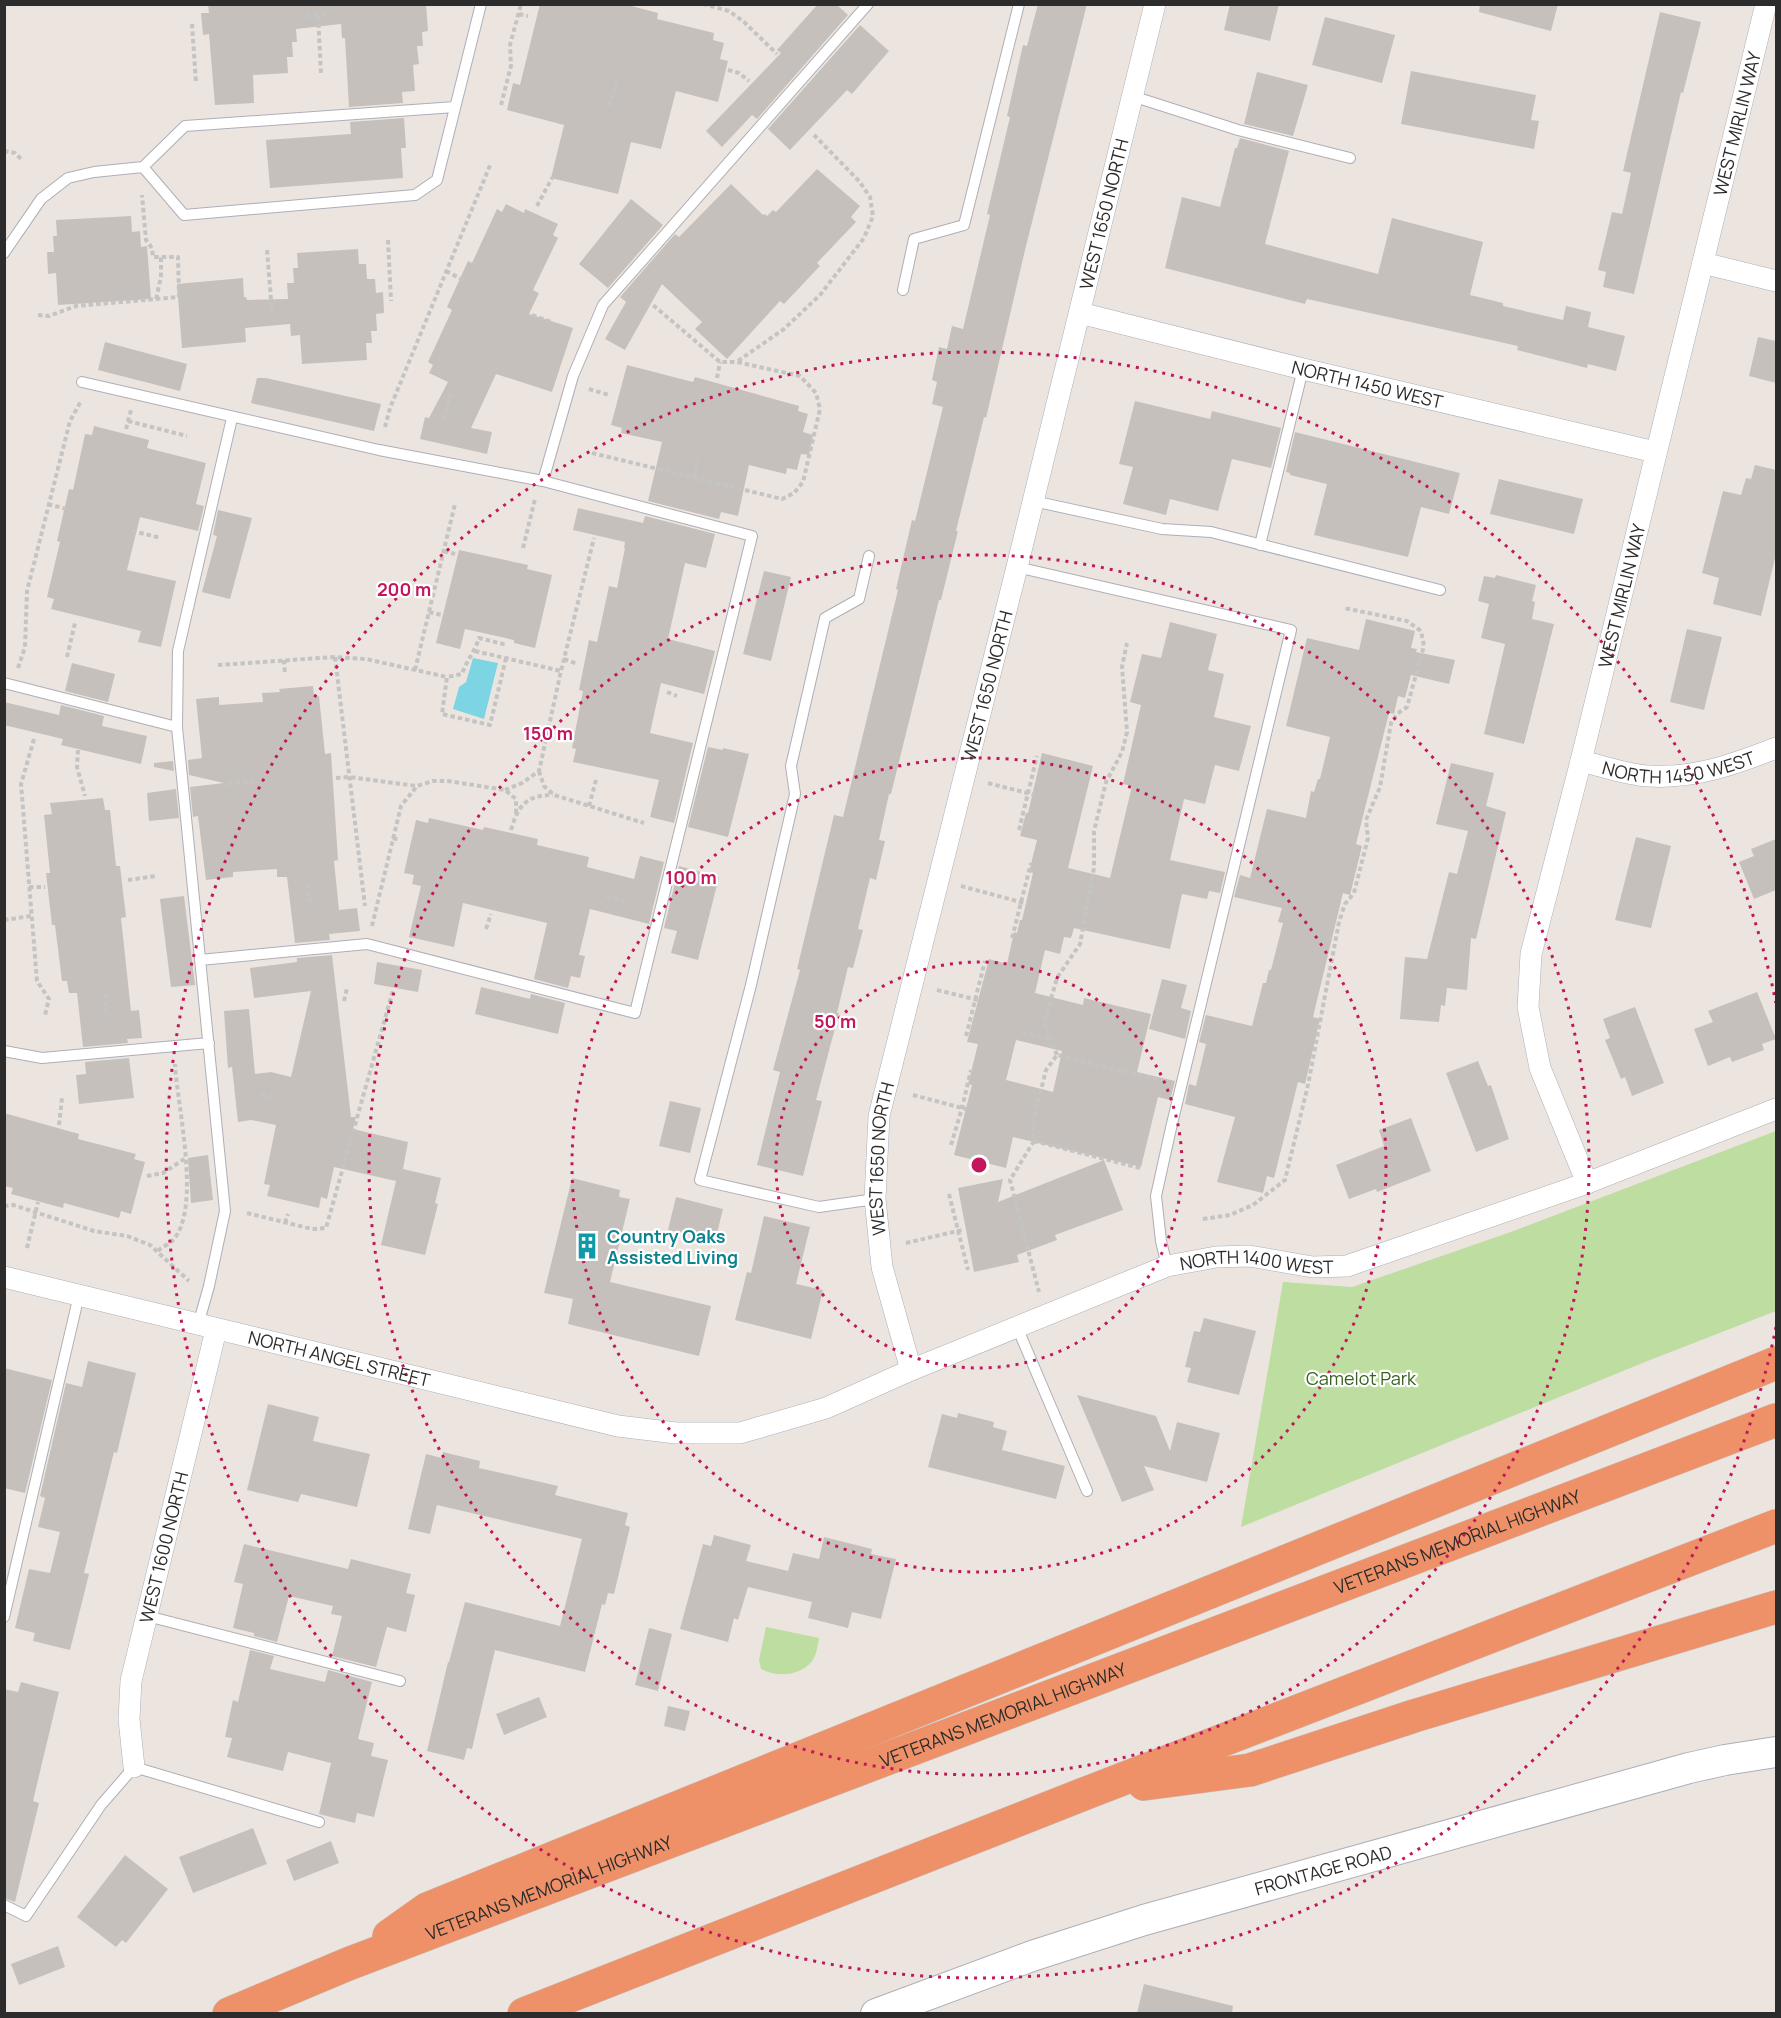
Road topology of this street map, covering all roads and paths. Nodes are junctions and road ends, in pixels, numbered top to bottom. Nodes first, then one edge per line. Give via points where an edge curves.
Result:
1 (481, 4) edge
2 (521, 4) edge
3 (703, 4) edge
4 (868, 4) edge
5 (1019, 4) edge
6 (1155, 4) edge
7 (1766, 4) edge
8 (330, 14) dead end
9 (519, 14) junction
10 (306, 16) dead end
11 (318, 16) junction
12 (528, 16) dead end
13 (192, 24) dead end
14 (777, 54) dead end
15 (728, 70) dead end
16 (321, 73) dead end
17 (617, 79) dead end
18 (749, 81) dead end
19 (196, 83) dead end
20 (1132, 96) junction
21 (501, 105) dead end
22 (455, 106) junction
23 (609, 106) dead end
24 (814, 135) dead end
25 (4, 151) edge
26 (1350, 158) dead end
27 (21, 160) dead end
28 (491, 163) dead end
29 (143, 167) junction
30 (552, 178) dead end
31 (142, 190) dead end
32 (537, 206) dead end
33 (388, 240) dead end
34 (267, 250) dead end
35 (4, 253) edge
36 (161, 257) junction
37 (1703, 263) junction
38 (446, 271) junction
39 (463, 280) dead end
40 (1776, 281) edge
41 (903, 290) dead end
42 (156, 299) junction
43 (391, 301) dead end
44 (653, 305) dead end
45 (272, 312) dead end
46 (1080, 313) junction
47 (38, 315) dead end
48 (532, 315) dead end
49 (551, 322) dead end
50 (720, 362) junction
51 (738, 362) junction
52 (1303, 369) junction
53 (717, 378) dead end
54 (82, 382) dead end
55 (588, 389) dead end
56 (451, 393) dead end
57 (85, 395) dead end
58 (609, 395) dead end
59 (131, 406) dead end
60 (232, 418) junction
61 (444, 419) dead end
62 (128, 421) junction
63 (385, 427) dead end
64 (126, 429) dead end
65 (187, 436) dead end
66 (1655, 452) junction
67 (592, 453) dead end
68 (698, 460) dead end
69 (694, 477) junction
70 (543, 482) junction
71 (536, 498) dead end
72 (1033, 501) junction
73 (48, 504) junction
74 (455, 504) dead end
75 (70, 510) dead end
76 (132, 531) dead end
77 (161, 538) dead end
78 (594, 538) dead end
79 (1260, 545) junction
80 (523, 548) dead end
81 (444, 551) junction
82 (455, 554) dead end
83 (869, 556) dead end
84 (1017, 567) junction
85 (1440, 590) dead end
86 (1344, 608) dead end
87 (429, 612) junction
88 (442, 615) dead end
89 (75, 623) dead end
90 (1127, 643) dead end
91 (507, 645) dead end
92 (475, 651) junction
93 (67, 657) dead end
94 (335, 657) junction
95 (506, 658) junction
96 (564, 659) junction
97 (284, 660) junction
98 (578, 664) dead end
99 (218, 665) dead end
100 (18, 669) dead end
101 (415, 670) junction
102 (561, 671) junction
103 (285, 675) dead end
104 (447, 677) junction
105 (4, 683) edge
106 (667, 692) dead end
107 (677, 696) dead end
108 (177, 727) junction
109 (33, 739) dead end
110 (1776, 748) edge
111 (78, 750) dead end
112 (1037, 756) dead end
113 (1581, 761) junction
114 (539, 771) junction
115 (349, 777) junction
116 (336, 778) dead end
117 (596, 780) dead end
118 (254, 781) dead end
119 (988, 783) dead end
120 (228, 784) dead end
121 (417, 786) junction
122 (505, 790) junction
123 (1027, 793) junction
124 (554, 795) junction
125 (1035, 795) dead end
126 (85, 796) dead end
127 (589, 806) junction
128 (516, 814) junction
129 (644, 823) dead end
130 (511, 830) dead end
131 (1019, 830) dead end
132 (393, 838) junction
133 (400, 840) dead end
134 (1031, 863) dead end
135 (156, 876) dead end
136 (128, 880) dead end
137 (307, 884) dead end
138 (961, 886) dead end
139 (29, 887) junction
140 (45, 887) dead end
141 (606, 896) dead end
142 (625, 901) dead end
143 (1022, 901) junction
144 (1028, 904) dead end
145 (365, 906) dead end
146 (311, 908) dead end
147 (491, 914) dead end
148 (31, 916) junction
149 (4, 920) edge
150 (486, 929) dead end
151 (1012, 938) dead end
152 (367, 945) junction
153 (200, 960) junction
154 (985, 961) dead end
155 (347, 988) dead end
156 (393, 990) dead end
157 (937, 990) dead end
158 (105, 994) dead end
159 (975, 999) junction
160 (344, 1001) dead end
161 (981, 1001) dead end
162 (105, 1013) dead end
163 (45, 1016) dead end
164 (1022, 1032) dead end
165 (966, 1036) dead end
166 (1051, 1039) junction
167 (209, 1043) junction
168 (4, 1051) edge
169 (1057, 1055) junction
170 (175, 1063) dead end
171 (971, 1070) dead end
172 (1157, 1079) dead end
173 (262, 1094) dead end
174 (913, 1095) dead end
175 (62, 1098) dead end
176 (274, 1098) dead end
177 (964, 1108) junction
178 (1776, 1109) edge
179 (59, 1125) dead end
180 (1034, 1141) junction
181 (951, 1145) dead end
182 (186, 1158) junction
183 (1140, 1168) dead end
184 (147, 1176) dead end
185 (1587, 1183) junction
186 (950, 1194) dead end
187 (875, 1199) junction
188 (38, 1202) dead end
189 (4, 1206) edge
190 (35, 1213) junction
191 (247, 1213) dead end
192 (288, 1214) dead end
193 (1203, 1219) dead end
194 (285, 1223) junction
195 (960, 1231) junction
196 (906, 1243) dead end
197 (27, 1248) dead end
198 (158, 1251) junction
199 (1167, 1266) junction
200 (968, 1270) dead end
201 (4, 1276) edge
202 (189, 1281) dead end
203 (79, 1295) junction
204 (1046, 1316) junction
205 (207, 1327) junction
206 (1017, 1327) junction
207 (1776, 1364) edge
208 (911, 1370) junction
209 (1776, 1420) edge
210 (740, 1433) joint
211 (1087, 1491) dead end
212 (1776, 1527) edge
213 (1776, 1607) edge
214 (147, 1616) junction
215 (4, 1617) edge
216 (400, 1681) dead end
217 (1776, 1752) edge
218 (134, 1767) junction
219 (1089, 1792) junction
220 (319, 1822) dead end
221 (4, 1905) edge
222 (348, 1964) junction
223 (229, 2013) edge
224 (524, 2013) edge
225 (876, 2013) edge

1 - 22 lane
2 - 9 path
3 - 14 path via 729,11
4 - 70 lane via 603,305 573,376
5 - 41 lane via 964,225 914,239
6 - 20 street, WEST 1650 NORTH
7 - 37 street, WEST MIRLIN WAY
8 - 11 path
9 - 12 path
9 - 21 path
10 - 11 path
11 - 16 path
13 - 19 path
15 - 18 path
17 - 23 path
20 - 26 lane via 1238,130
20 - 46 street, WEST 1650 NORTH
22 - 29 lane via 185,126
22 - 29 lane via 437,180 415,195 184,215
24 - 51 path via 859,181 870,197 873,216 864,238 820,295
25 - 27 path via 15,153
28 - 38 path
29 - 35 lane via 68,178 41,199
30 - 32 path
31 - 36 path via 146,240 153,257
33 - 43 path
34 - 45 path
36 - 42 path
36 - 42 path via 178,257 179,297
37 - 40 street
37 - 66 street, WEST MIRLIN WAY
38 - 39 path
38 - 63 path
42 - 47 path via 76,306 49,316
44 - 50 path
46 - 52 street, NORTH 1450 WEST
46 - 72 street, WEST 1650 NORTH
48 - 49 path
50 - 51 path
50 - 53 path
51 - 69 path via 800,376 816,393 820,409 803,482 782,499
52 - 66 street, NORTH 1450 WEST
52 - 79 lane
54 - 60 lane
55 - 58 path
56 - 61 path
57 - 73 path via 70,421
59 - 62 path
60 - 70 lane
60 - 108 lane via 178,651
62 - 64 path
62 - 65 path
66 - 113 street, WEST MIRLIN WAY
67 - 69 path
68 - 69 path
70 - 152 lane via 752,536 635,1013
71 - 80 path
72 - 79 lane via 1162,529 1211,532
72 - 84 street, WEST 1650 NORTH
73 - 75 path
73 - 100 path via 27,591 25,647
74 - 81 path
76 - 77 path
78 - 96 path
79 - 85 lane
81 - 82 path
81 - 87 path
83 - 187 lane via 859,599 825,618 791,766 795,794 700,1180 819,1207
84 - 187 street, WEST 1650 NORTH via 879,1116
84 - 199 lane via 1291,630 1156,1196
86 - 193 path via 1407,621 1422,632 1424,646 1407,707 1391,723 1380,787 1366,820 1368,838 1354,893 1339,922 1308,1085 1285,1180 1253,1205 1230,1215
87 - 88 path
87 - 101 path
89 - 93 path
90 - 166 path via 1122,667 1127,732 1122,752 1106,782 1094,831 1094,868 1080,944 1057,978 1044,1023
91 - 92 path via 479,638
92 - 95 path
92 - 104 path via 467,659 462,674
94 - 97 path
94 - 101 path
94 - 115 path
95 - 102 path
95 - 104 path via 490,725 442,714
96 - 98 path
96 - 102 path
97 - 99 path
97 - 103 path
101 - 104 path
102 - 114 path
105 - 108 lane
106 - 107 path
108 - 153 lane
109 - 139 path via 21,784
110 - 113 street, NORTH 1450 WEST via 1691,776 1648,776
111 - 126 path via 77,766
112 - 123 path
113 - 185 street, WEST MIRLIN WAY via 1531,954 1528,1007 1540,1068
114 - 122 path
114 - 124 path via 544,786
115 - 116 path
115 - 121 path
115 - 145 path
117 - 127 path
118 - 120 path
119 - 123 path
121 - 122 path via 448,781
121 - 132 path via 401,806
122 - 128 path via 516,799
123 - 125 path
123 - 131 path
124 - 127 path
124 - 128 path via 538,795
127 - 129 path
128 - 130 path
132 - 133 path
132 - 152 path
134 - 143 path
135 - 136 path
137 - 146 path
138 - 143 path
139 - 140 path
139 - 148 path
141 - 142 path
143 - 144 path
143 - 151 path
147 - 150 path
148 - 149 path
148 - 163 path via 37,981 49,999
152 - 153 lane
153 - 167 lane
154 - 159 path
155 - 160 path
156 - 194 path via 326,1228
157 - 159 path
158 - 162 path
159 - 161 path
159 - 165 path
164 - 166 path
166 - 169 path
167 - 168 lane via 42,1058
167 - 205 lane via 225,1211
169 - 172 path
169 - 180 path via 1046,1070 1032,1126
170 - 182 path
171 - 177 path
173 - 176 path
174 - 177 path
175 - 179 path
177 - 181 path
178 - 185 street, NORTH 1400 WEST
180 - 183 path
180 - 204 path via 1011,1180
182 - 184 path via 163,1173
182 - 198 path via 186,1201 180,1227
185 - 199 street, NORTH 1400 WEST via 1347,1266 1313,1267 1249,1256 1216,1257
186 - 195 path
187 - 208 street, WEST 1650 NORTH via 882,1267
188 - 190 path
189 - 190 path
190 - 197 path
190 - 198 path via 93,1231 127,1236
191 - 194 path
192 - 194 path
195 - 196 path
195 - 200 path
198 - 202 path
199 - 204 street, NORTH 1400 WEST
201 - 203 street, NORTH ANGEL STREET
203 - 205 street, NORTH ANGEL STREET
203 - 215 lane
204 - 206 street, NORTH 1400 WEST
205 - 210 street, NORTH ANGEL STREET via 618,1426 676,1433
205 - 214 street, WEST 1600 NORTH
206 - 208 street, NORTH 1400 WEST
206 - 211 lane
207 - 222 highway via 427,1909
208 - 210 street, NORTH 1400 WEST via 826,1408
209 - 222 highway, VETERANS MEMORIAL HIGHWAY
212 - 219 highway
213 - 219 highway via 1413,1716 1250,1770
214 - 216 lane
214 - 218 street, WEST 1600 NORTH via 131,1680 129,1719
217 - 225 street, FRONTAGE ROAD via 1678,1771 1144,1920
218 - 220 lane
218 - 221 lane via 101,1805 26,1916
219 - 224 highway
222 - 223 highway, VETERANS MEMORIAL HIGHWAY

